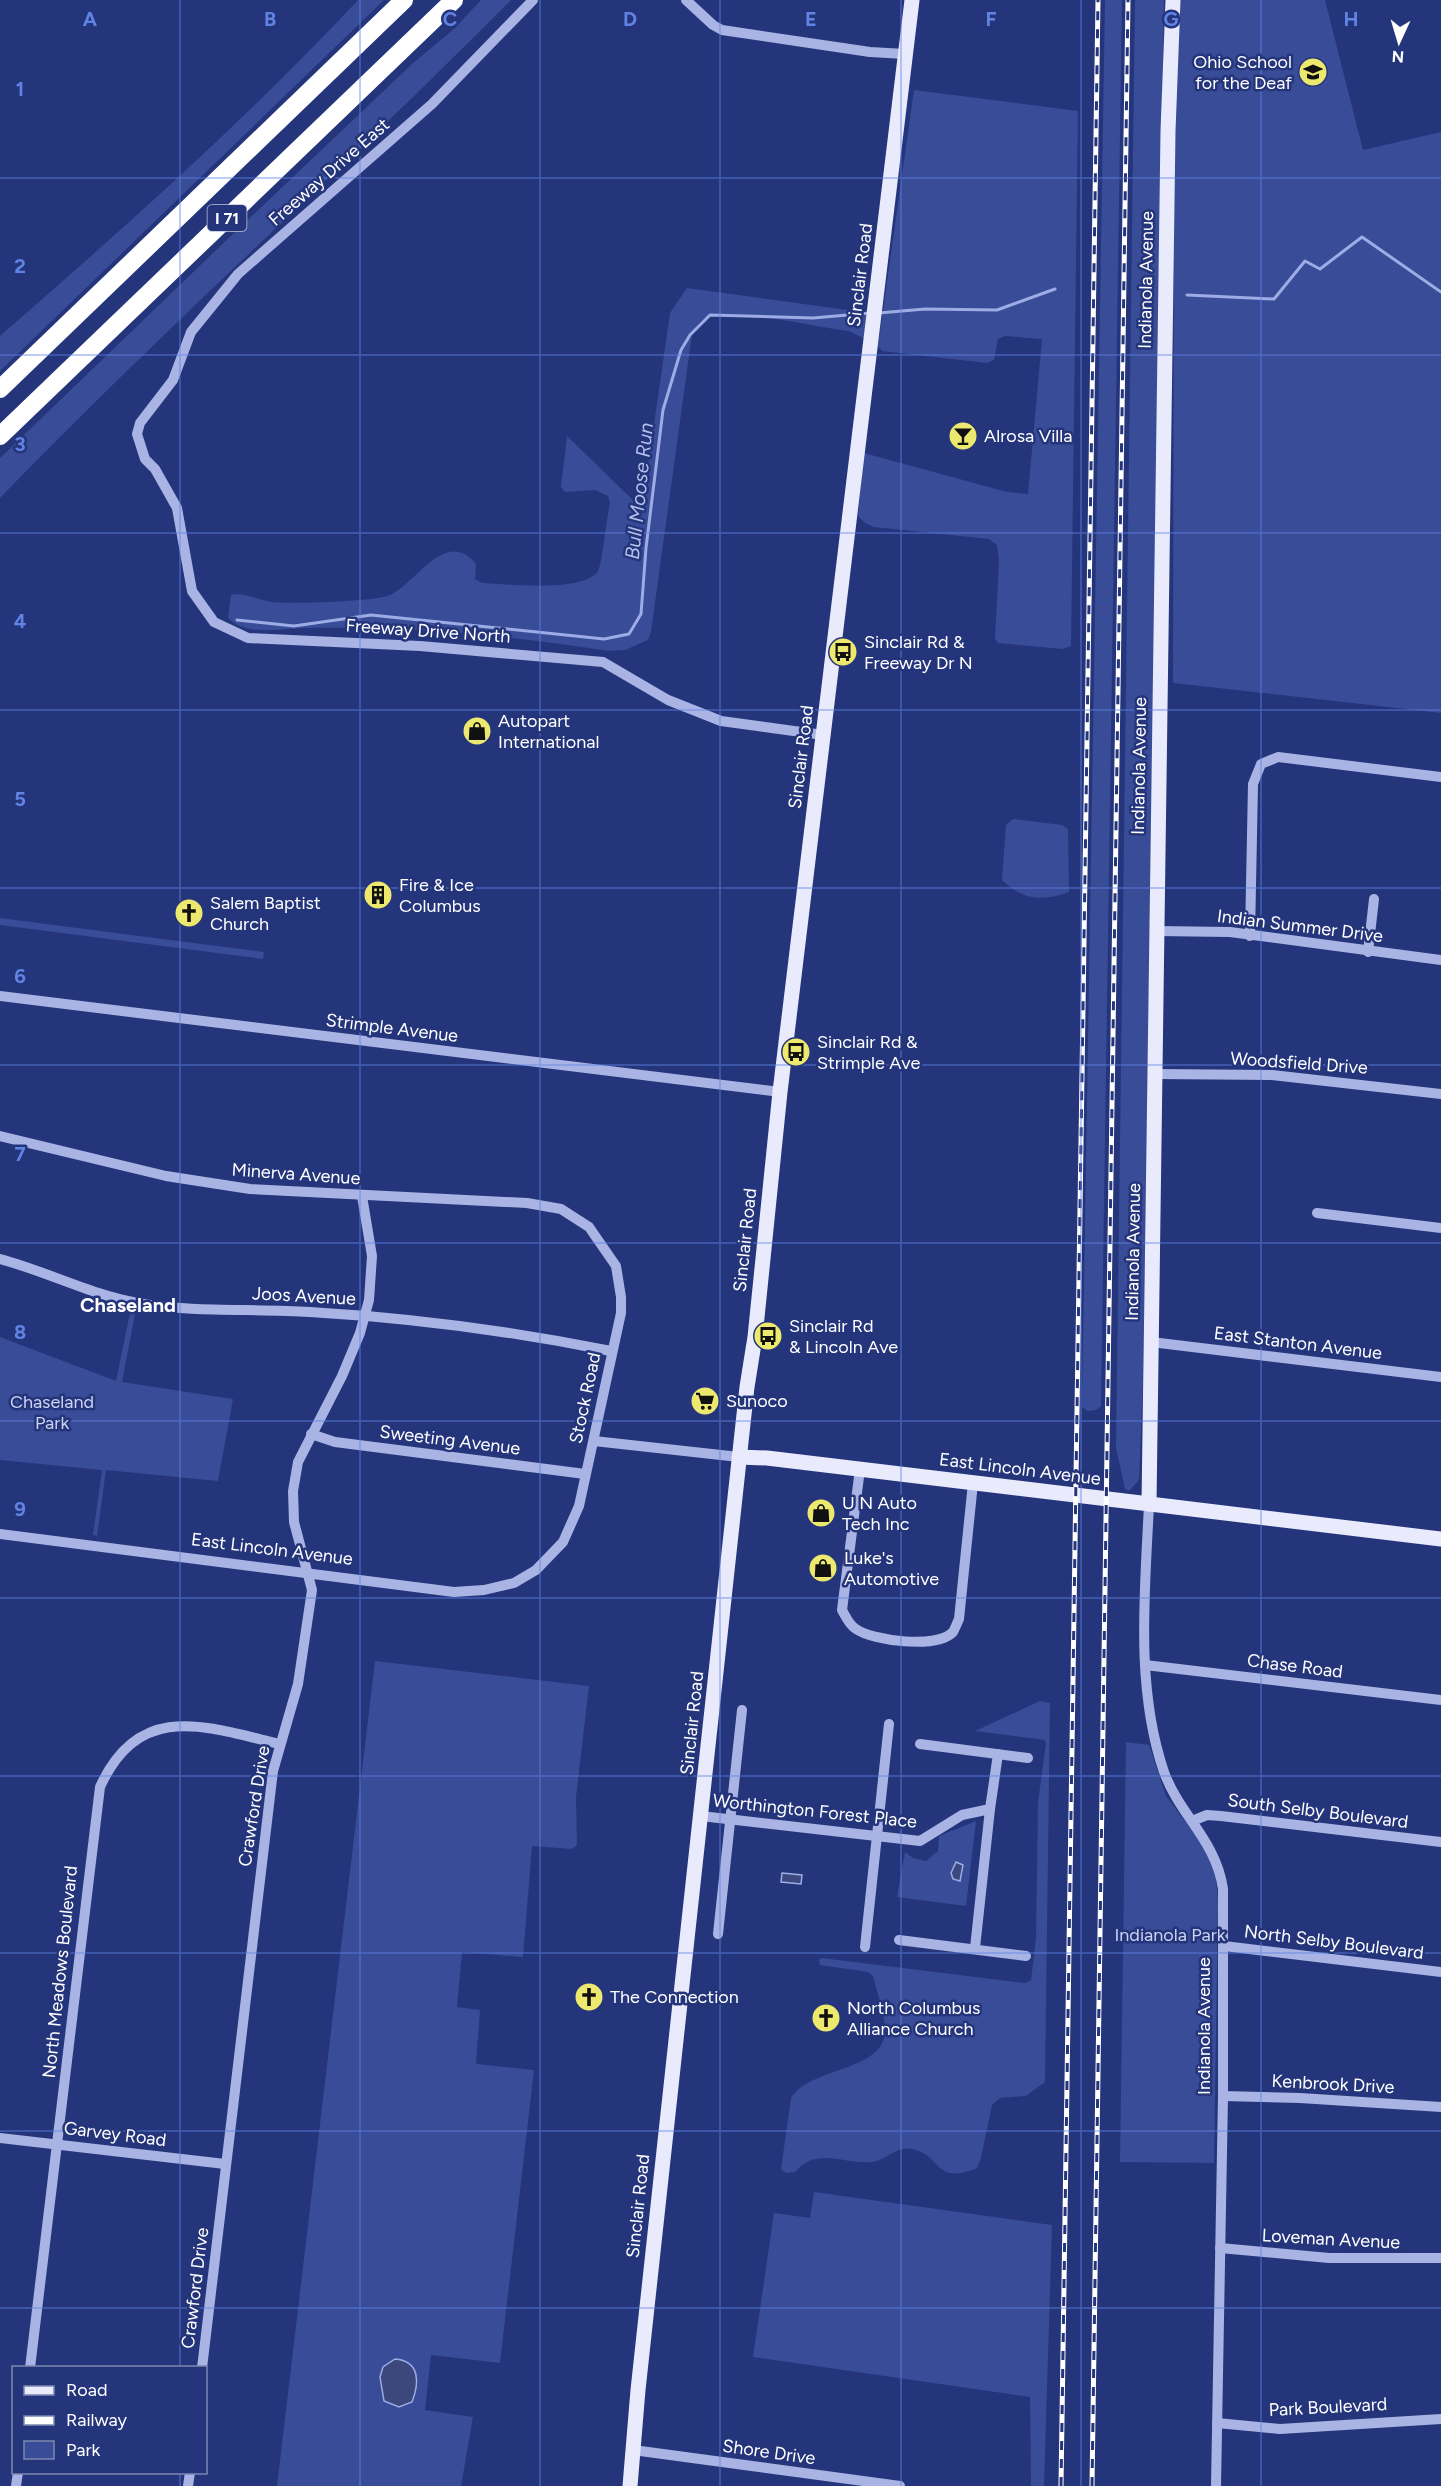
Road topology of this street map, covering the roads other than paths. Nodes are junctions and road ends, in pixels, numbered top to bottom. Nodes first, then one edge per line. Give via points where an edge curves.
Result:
1 (405, 0) edge
2 (454, 0) edge
3 (533, 0) edge
4 (686, 0) edge
5 (912, 0) edge
6 (1173, 0) edge
7 (905, 54) junction
8 (0, 389) edge
9 (0, 436) edge
10 (140, 446) joint
11 (823, 735) junction
12 (1441, 777) edge
13 (1374, 899) dead end
14 (1155, 931) junction
15 (1250, 936) junction
16 (1368, 952) junction
17 (1441, 960) edge
18 (0, 996) edge
19 (1154, 1074) junction
20 (780, 1092) junction
21 (1441, 1094) edge
22 (0, 1136) edge
23 (362, 1196) junction
24 (1317, 1213) dead end
25 (589, 1227) joint
26 (1441, 1228) edge
27 (0, 1259) edge
28 (364, 1316) junction
29 (1151, 1342) junction
30 (611, 1352) junction
31 (1441, 1377) edge
32 (311, 1434) junction
33 (594, 1442) junction
34 (739, 1457) junction
35 (860, 1469) junction
36 (585, 1474) junction
37 (973, 1483) junction
38 (1149, 1504) junction
39 (0, 1534) edge
40 (1441, 1539) edge
41 (536, 1570) joint
42 (308, 1573) junction
43 (1146, 1665) junction
44 (1441, 1700) edge
45 (742, 1710) dead end
46 (889, 1724) dead end
47 (279, 1744) junction
48 (920, 1744) dead end
49 (998, 1754) junction
50 (1028, 1758) dead end
51 (990, 1809) junction
52 (701, 1816) junction
53 (729, 1819) junction
54 (1192, 1821) junction
55 (877, 1836) junction
56 (1441, 1842) edge
57 (718, 1934) dead end
58 (899, 1940) dead end
59 (1224, 1946) junction
60 (865, 1947) dead end
61 (975, 1948) junction
62 (1026, 1956) dead end
63 (1441, 1972) edge
64 (1223, 2096) junction
65 (1441, 2108) edge
66 (0, 2138) edge
67 (57, 2144) junction
68 (225, 2164) junction
69 (1220, 2248) junction
70 (1441, 2258) edge
71 (30, 2366) edge
72 (202, 2366) edge
73 (1441, 2419) edge
74 (1217, 2423) junction
75 (633, 2450) junction
76 (630, 2486) edge
77 (900, 2486) edge
78 (1216, 2486) edge

1 - 8 highway, I 71
2 - 9 highway, I 71
3 - 10 street, Freeway Drive East via 432,104 238,274 191,333 173,380 140,423
4 - 7 street via 723,30
5 - 7 main road, Sinclair Road
6 - 14 main road, Indianola Avenue
7 - 11 main road, Sinclair Road
10 - 11 street, Freeway Drive North via 177,507 192,591 214,622 248,638 420,646 603,662 668,700 721,721
11 - 20 main road, Sinclair Road
12 - 15 street via 1278,757 1261,764 1253,783
13 - 16 street
14 - 15 street, Indian Summer Drive
14 - 19 main road, Indianola Avenue
15 - 16 street, Indian Summer Drive
16 - 17 street, Indian Summer Drive
18 - 20 street, Strimple Avenue
19 - 21 street, Woodsfield Drive via 1272,1075
19 - 29 main road, Indianola Avenue
20 - 34 main road, Sinclair Road
22 - 23 street, Minerva Avenue via 192,1181 250,1190
23 - 25 street, Minerva Avenue via 527,1203 561,1209
23 - 28 street, Crawford Drive via 372,1256
24 - 26 street
25 - 30 street, Stock Road via 616,1266 621,1313
27 - 28 street, Joos Avenue via 135,1303 170,1308
28 - 30 street, Joos Avenue via 486,1329
28 - 32 street, Crawford Drive via 342,1376
29 - 31 street, East Stanton Avenue
29 - 38 main road, Indianola Avenue
30 - 33 street, Stock Road
32 - 36 street, Sweeting Avenue via 335,1442
32 - 42 street, Crawford Drive via 298,1462 293,1491 294,1522
33 - 34 street, East Lincoln Avenue
33 - 36 street, Stock Road
34 - 35 main road, East Lincoln Avenue
34 - 52 main road, Sinclair Road
35 - 37 main road, East Lincoln Avenue
35 - 37 street via 842,1610 853,1628 863,1634 902,1640 941,1639 953,1632 959,1619
36 - 41 street, Stock Road via 579,1506 563,1542
37 - 38 main road, East Lincoln Avenue
38 - 40 main road, East Lincoln Avenue
38 - 43 street, Indianola Avenue
39 - 42 street, East Lincoln Avenue
41 - 42 street, East Lincoln Avenue via 514,1583 454,1592
42 - 47 street, Crawford Drive via 312,1590 298,1684
43 - 44 street, Chase Road
43 - 54 street, Indianola Avenue via 1148,1706 1158,1751 1174,1797
45 - 53 street
46 - 55 street
47 - 67 street, North Meadows Boulevard via 220,1728 174,1725 132,1741 108,1770 96,1806
47 - 68 street, Crawford Drive
48 - 49 street
49 - 50 street
49 - 51 street
51 - 55 street, Worthington Forest Place via 962,1815 920,1841
51 - 61 street
52 - 53 street, Worthington Forest Place
52 - 75 main road, Sinclair Road
53 - 55 street, Worthington Forest Place
53 - 57 street
54 - 56 street, South Selby Boulevard via 1207,1815 1221,1816
54 - 59 street, Indianola Avenue via 1209,1844 1221,1874
55 - 60 street
58 - 61 street
59 - 63 street, North Selby Boulevard
59 - 64 street, Indianola Avenue
61 - 62 street
64 - 65 street, Kenbrook Drive
64 - 69 street, Indianola Avenue
66 - 67 street, Garvey Road
67 - 68 street, Garvey Road
67 - 71 street, North Meadows Boulevard
68 - 72 street, Crawford Drive
69 - 70 street, Loveman Avenue via 1329,2258
69 - 74 street, Indianola Avenue
73 - 74 street, Park Boulevard via 1280,2429
74 - 78 street, Indianola Avenue
75 - 76 main road, Sinclair Road
75 - 77 street, Shore Drive

